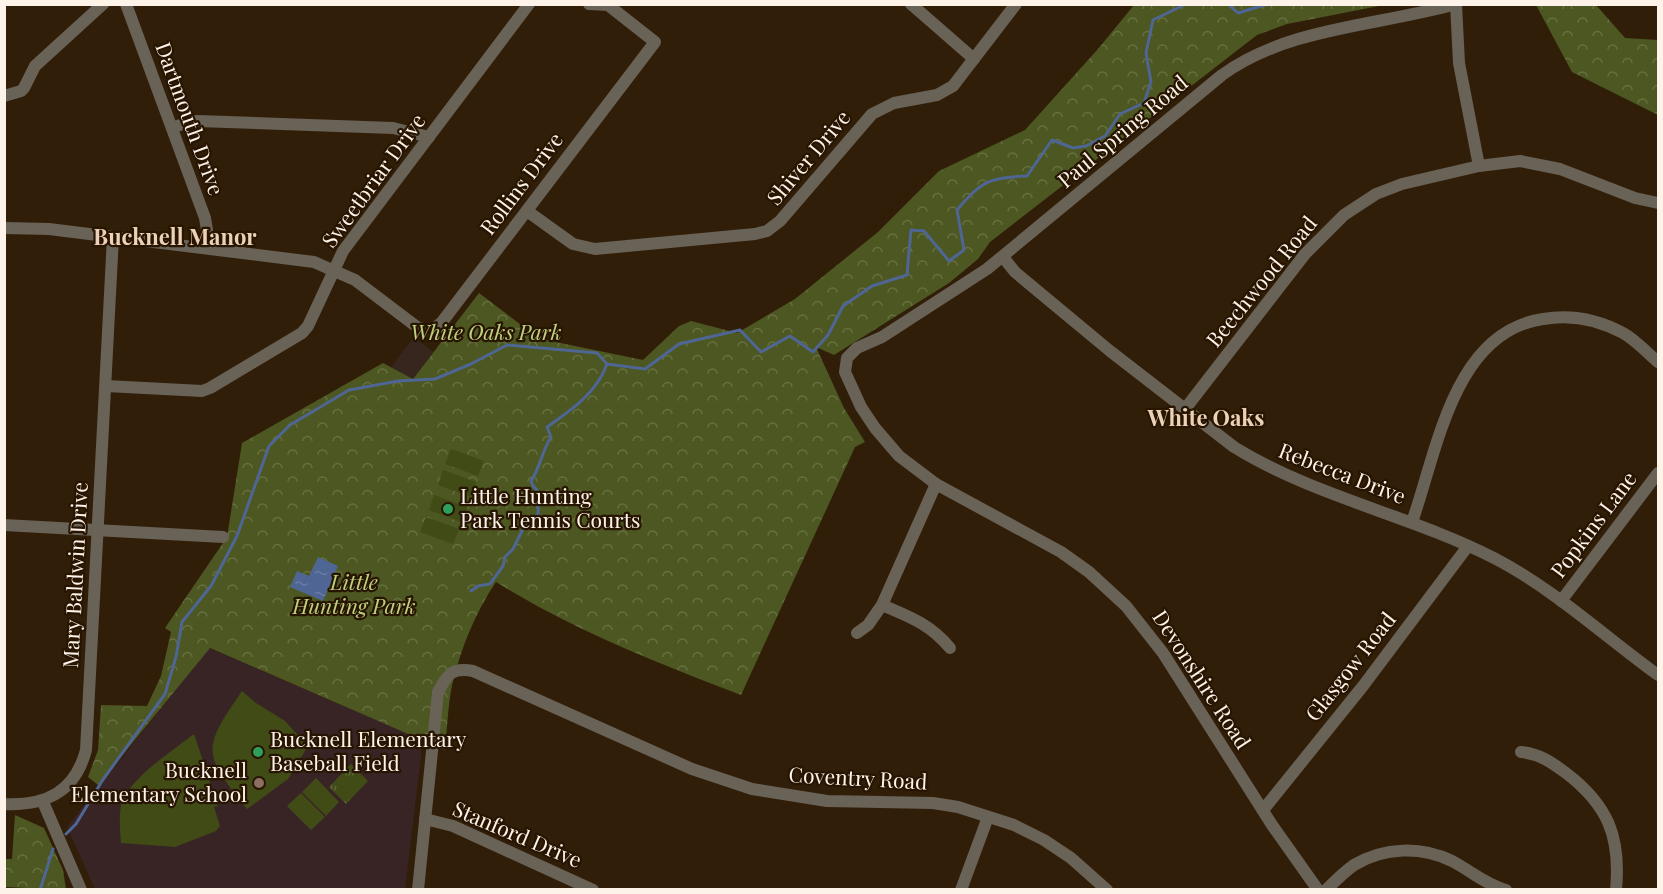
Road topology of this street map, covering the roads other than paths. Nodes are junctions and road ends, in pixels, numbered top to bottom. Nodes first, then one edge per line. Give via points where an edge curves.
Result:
1 (103, 4) edge
2 (126, 4) edge
3 (529, 4) edge
4 (590, 4) edge
5 (911, 4) edge
6 (1016, 4) edge
7 (1456, 4) edge
8 (609, 5) edge
9 (974, 59) junction
10 (4, 96) edge
11 (172, 128) junction
12 (429, 137) junction
13 (1479, 166) junction
14 (1659, 203) edge
15 (527, 211) junction
16 (4, 228) edge
17 (113, 237) junction
18 (207, 248) junction
19 (1003, 257) junction
20 (333, 270) junction
21 (847, 358) joint
22 (1659, 362) edge
23 (106, 386) junction
24 (1185, 409) junction
25 (1659, 473) edge
26 (936, 484) junction
27 (1412, 522) junction
28 (4, 525) edge
29 (98, 531) junction
30 (223, 537) dead end
31 (1468, 546) junction
32 (1561, 601) junction
33 (882, 605) junction
34 (857, 633) dead end
35 (950, 648) dead end
36 (1659, 675) edge
37 (1521, 752) dead end
38 (43, 802) junction
39 (4, 804) edge
40 (1263, 810) junction
41 (988, 817) junction
42 (425, 819) junction
43 (81, 890) edge
44 (418, 890) edge
45 (593, 890) edge
46 (961, 890) edge
47 (1107, 890) edge
48 (1317, 890) edge
49 (1326, 890) edge
50 (1506, 890) edge
51 (1616, 890) edge

1 - 10 street via 35,66 21,91
2 - 11 street, Dartmouth Drive
3 - 12 street, Sweetbriar Drive
4 - 8 street
5 - 9 street
6 - 9 street, Shiver Drive
7 - 13 street via 1459,63
7 - 19 street, Paul Spring Road via 1295,39 1246,58
8 - 15 street, Rollins Drive via 655,42
9 - 15 street, Shiver Drive via 945,91 929,98 894,103 873,114 780,221 760,234 595,249 573,244
11 - 12 street via 198,121 358,126 393,128
11 - 18 street, Dartmouth Drive via 205,218
12 - 20 street, Sweetbriar Drive via 343,251
13 - 14 street, Beechwood Road via 1513,161 1539,164
13 - 24 street, Beechwood Road via 1389,188 1344,214 1305,254
15 - 20 street, Rollins Drive via 434,329 426,331 355,280
16 - 17 street, Rollins Drive
17 - 18 street, Rollins Drive
17 - 23 street, Mary Baldwin Drive
18 - 20 street, Rollins Drive via 309,261
19 - 21 street, Paul Spring Road
19 - 24 street, Rebecca Drive via 1047,299
20 - 23 street, Sweetbriar Drive via 302,333 210,388 196,392
21 - 26 street, Devonshire Road via 845,372 850,385 875,428 899,456
22 - 27 street via 1624,334 1582,319 1539,319 1506,332 1486,348 1462,381 1436,443
23 - 29 street, Mary Baldwin Drive
24 - 27 street, Rebecca Drive via 1234,447 1276,471
25 - 32 street, Popkins Lane
26 - 33 street
26 - 40 street, Devonshire Road via 1060,552 1113,593 1163,652
27 - 31 street, Rebecca Drive
28 - 29 street
29 - 30 street
29 - 38 street, Mary Baldwin Drive via 86,750 76,776
31 - 32 street, Rebecca Drive via 1518,572
31 - 40 street, Glasgow Road via 1363,687
32 - 36 street, Rebecca Drive
33 - 34 street
33 - 35 street via 928,626
37 - 51 street via 1550,761 1581,784 1600,806 1616,847
38 - 39 street
38 - 43 street
40 - 48 street, Devonshire Road
41 - 42 street, Coventry Road via 933,803 827,801 752,789 692,769 473,671 457,670 448,675 438,692
41 - 46 street
41 - 47 street, Coventry Road via 1044,840
42 - 44 street
42 - 45 street, Stanford Drive via 453,826
49 - 50 street via 1364,860 1408,850 1436,855

